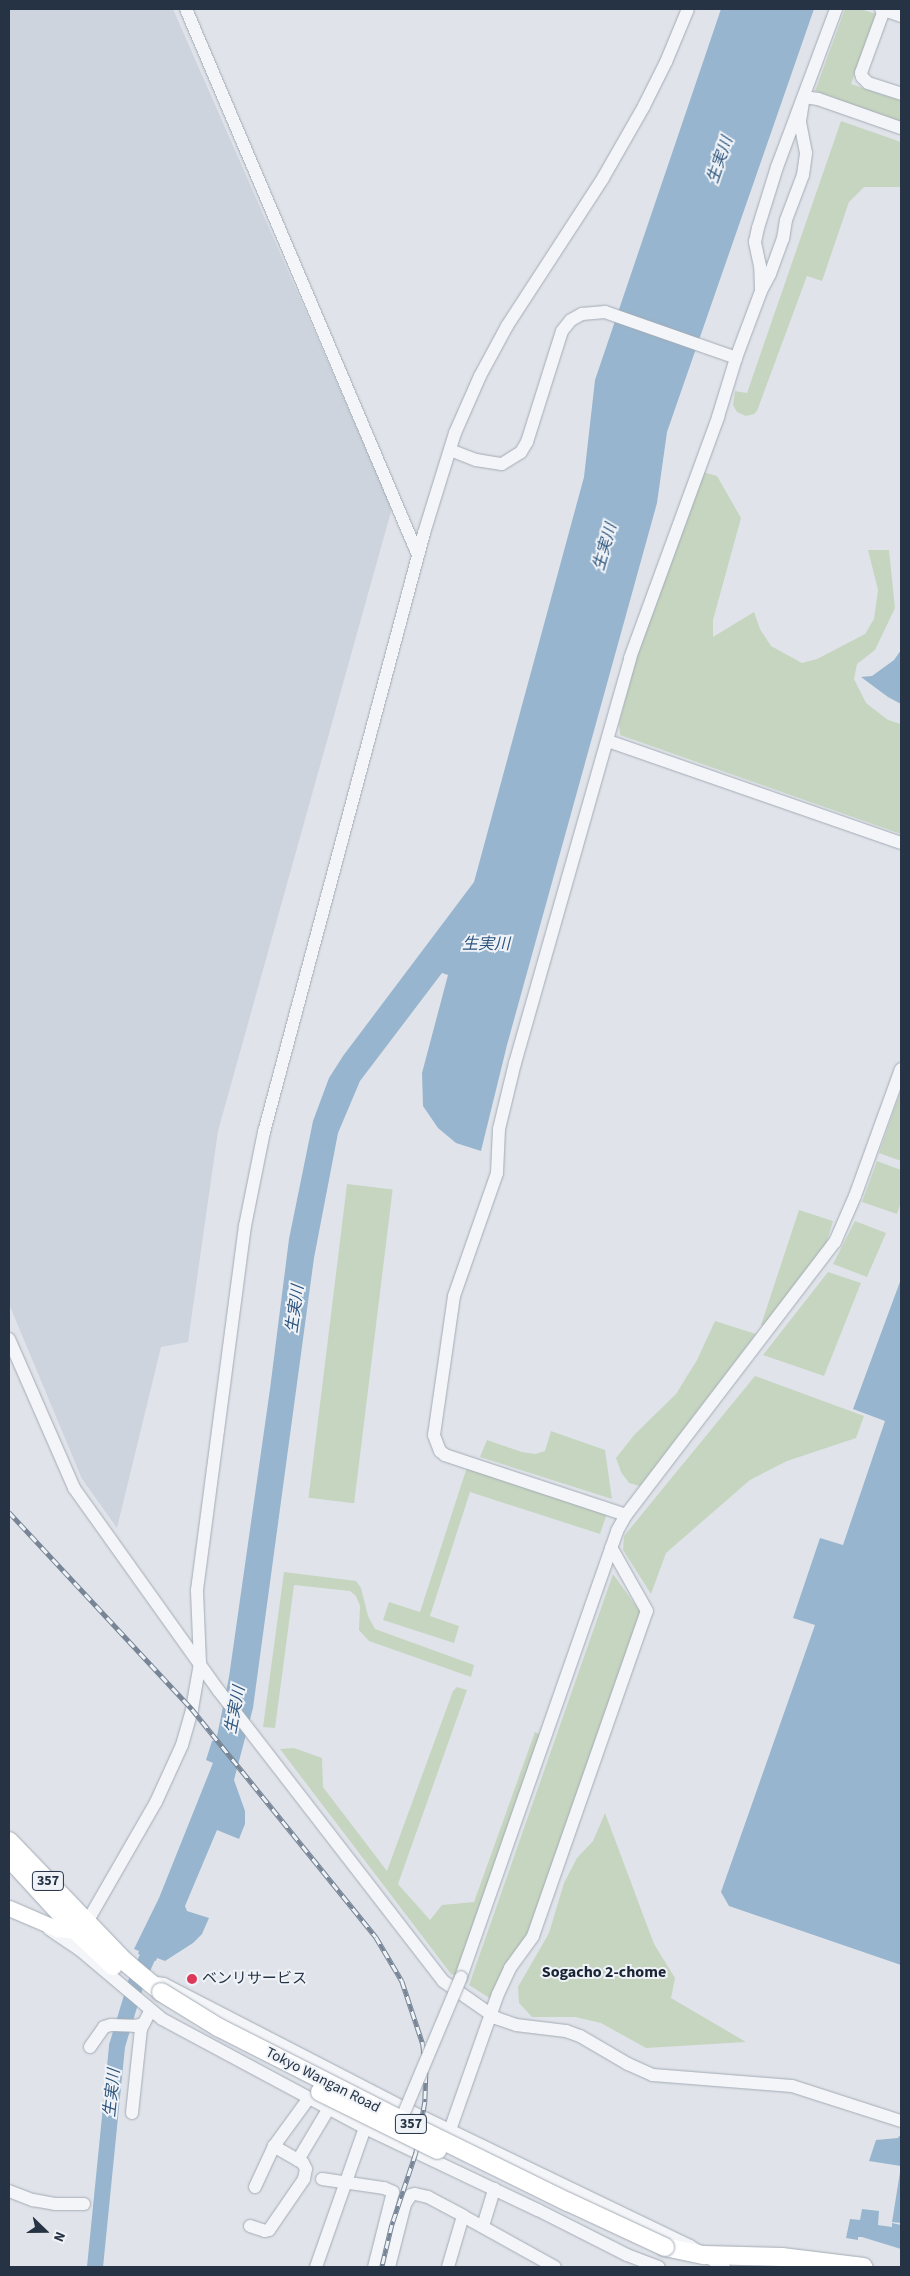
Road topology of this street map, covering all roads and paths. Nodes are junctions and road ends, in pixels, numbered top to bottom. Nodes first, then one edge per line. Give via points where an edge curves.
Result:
1 (186, 9) edge
2 (688, 9) edge
3 (836, 9) edge
4 (882, 9) edge
5 (901, 16) edge
6 (901, 94) edge
7 (804, 97) junction
8 (901, 128) edge
9 (761, 291) junction
10 (736, 358) junction
11 (450, 450) junction
12 (418, 555) junction
13 (608, 740) junction
14 (901, 844) edge
15 (901, 1069) edge
16 (9, 1339) edge
17 (626, 1515) junction
18 (611, 1547) junction
19 (200, 1663) junction
20 (9, 1841) edge
21 (9, 1857) edge
22 (9, 1908) edge
23 (38, 1922) junction
24 (82, 1927) junction
25 (116, 1968) junction
26 (154, 1987) junction
27 (147, 2009) junction
28 (491, 2015) junction
29 (143, 2024) junction
30 (90, 2047) dead end
31 (309, 2098) junction
32 (329, 2108) junction
33 (132, 2113) dead end
34 (420, 2116) junction
35 (900, 2120) edge
36 (399, 2126) junction
37 (365, 2128) junction
38 (450, 2130) junction
39 (274, 2146) junction
40 (411, 2150) junction
41 (298, 2160) junction
42 (322, 2179) dead end
43 (346, 2182) junction
44 (254, 2187) dead end
45 (494, 2189) junction
46 (9, 2191) edge
47 (84, 2204) dead end
48 (463, 2216) junction
49 (250, 2226) dead end
50 (483, 2226) junction
51 (662, 2251) edge
52 (716, 2264) edge
53 (316, 2267) edge
54 (374, 2267) edge
55 (389, 2267) edge
56 (448, 2267) edge
57 (555, 2267) edge
58 (780, 2267) edge
59 (863, 2267) edge

1 - 12 street
2 - 11 street via 661,71 603,178 508,326 480,376
3 - 7 street
4 - 5 street
4 - 6 street via 861,73 868,83
7 - 8 street
7 - 9 street via 758,228 755,242
7 - 9 street via 800,131 806,163 786,220 783,239
9 - 10 street
10 - 11 street via 614,315 582,314 571,320 562,331 521,452 502,464 476,460
10 - 13 street via 718,417 630,658
11 - 12 street
12 - 19 street via 264,1132 245,1226 197,1590
13 - 14 street
13 - 17 street via 515,1063 499,1129 497,1173 454,1296 434,1435 435,1443 445,1455
15 - 17 street via 835,1242
16 - 19 street via 74,1488
17 - 18 street
18 - 28 street via 647,1611 533,1936 510,1968
18 - 36 street, bridge via 460,1977
19 - 24 street via 182,1745 156,1802
19 - 28 street via 443,1981
20 - 24 highway, Tokyo Wangan Road / 357
21 - 24 highway, Tokyo Wangan Road / 357
22 - 23 main road
23 - 24 main road via 58,1930
23 - 25 street
24 - 25 highway, Tokyo Wangan Road / 357
25 - 26 highway, Tokyo Wangan Road / 357
25 - 27 street
25 - 36 highway, Tokyo Wangan Road / 357, bridge via 170,2012
26 - 34 street via 164,1984
26 - 36 highway, Tokyo Wangan Road / 357, bridge via 218,2027
27 - 29 street
27 - 31 street
28 - 35 street via 516,2025 566,2031 580,2036 653,2075 792,2086
28 - 38 street
29 - 30 street via 110,2024 104,2027
29 - 33 street
31 - 32 street
31 - 39 street
32 - 37 street
32 - 41 street
34 - 38 street
34 - 40 street
36 - 51 highway, Tokyo Wangan Road / 357, bridge via 630,2243
37 - 40 street
37 - 43 street
38 - 51 street
39 - 41 street
39 - 44 street
40 - 45 street
41 - 49 street via 306,2169 304,2179 283,2211 269,2230
42 - 43 street
43 - 53 street
43 - 54 street via 393,2192
45 - 50 street
45 - 51 street via 634,2258
46 - 47 street via 55,2204
48 - 50 street
48 - 55 street via 428,2197 411,2195 405,2204
48 - 56 street
50 - 57 street
51 - 52 highway, Tokyo Wangan Road / 357
52 - 58 highway, Tokyo Wangan Road / 357
52 - 59 highway, Tokyo Wangan Road / 357 via 782,2257

